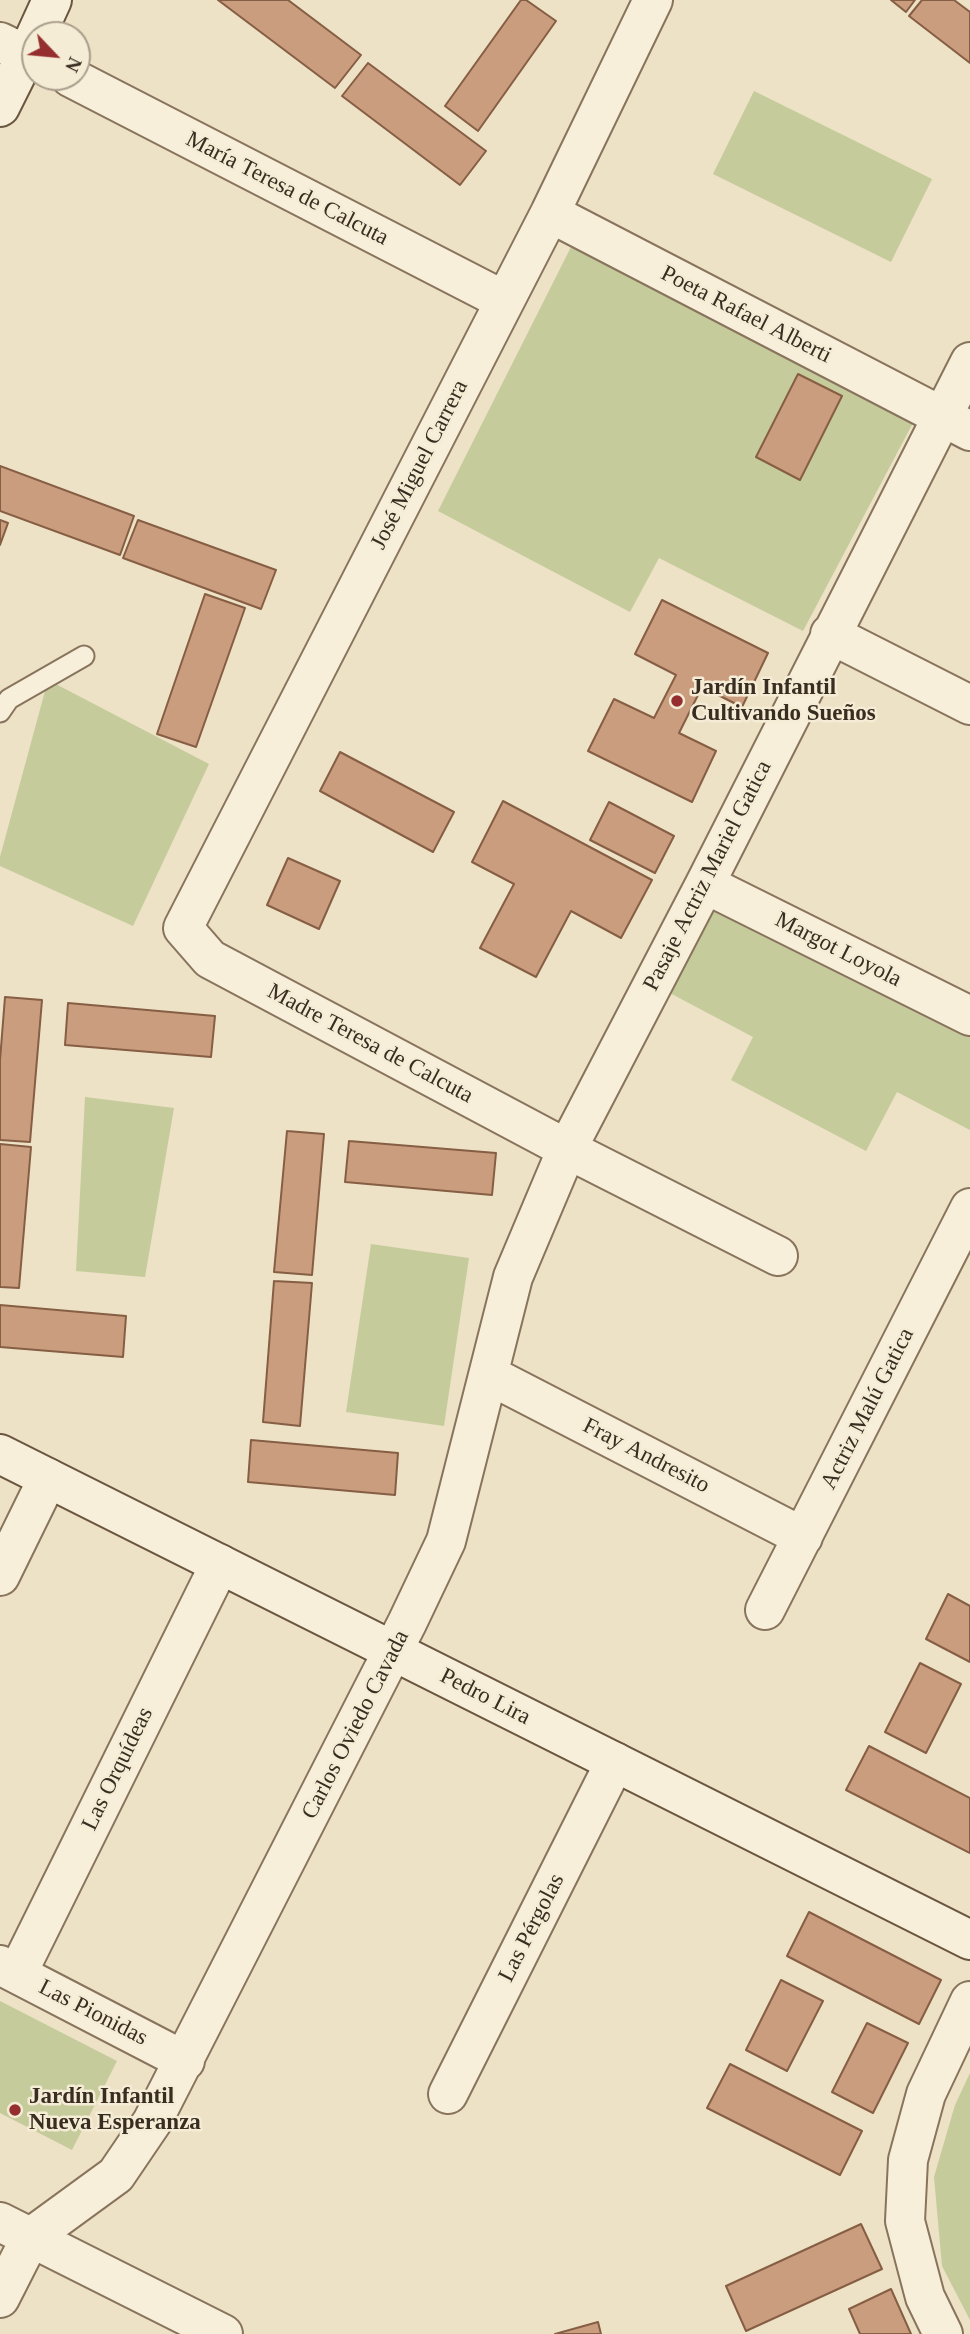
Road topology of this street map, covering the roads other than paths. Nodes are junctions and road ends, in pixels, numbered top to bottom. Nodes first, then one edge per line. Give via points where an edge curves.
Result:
1 (52, 0) edge
2 (653, 0) edge
3 (40, 21) edge
4 (21, 57) edge
5 (91, 88) edge
6 (0, 107) edge
7 (550, 213) junction
8 (503, 300) junction
9 (970, 362) edge
10 (956, 424) edge
11 (830, 634) junction
12 (84, 656) dead end
13 (970, 705) edge
14 (0, 712) edge
15 (705, 884) junction
16 (183, 928) joint
17 (970, 1016) edge
18 (567, 1149) junction
19 (970, 1209) edge
20 (778, 1256) dead end
21 (489, 1376) junction
22 (0, 1454) edge
23 (48, 1478) junction
24 (803, 1537) junction
25 (220, 1564) junction
26 (0, 1576) edge
27 (765, 1610) dead end
28 (393, 1651) junction
29 (615, 1762) junction
30 (970, 1940) edge
31 (8, 1970) edge
32 (970, 2001) edge
33 (185, 2061) junction
34 (448, 2094) dead end
35 (15, 2230) edge
36 (0, 2298) edge
37 (221, 2334) edge
38 (943, 2334) edge

1 - 3 street
2 - 7 street, José Miguel Carrera
4 - 6 street
5 - 8 street, María Teresa de Calcuta
7 - 8 street, José Miguel Carrera
7 - 10 street, Poeta Rafael Alberti
8 - 16 street, José Miguel Carrera
9 - 10 street, Pasaje Actriz Mariel Gatica
10 - 11 street, Pasaje Actriz Mariel Gatica
11 - 13 street
11 - 15 street, Pasaje Actriz Mariel Gatica
12 - 14 lane via 9,699
15 - 17 street, Margot Loyola
15 - 18 street, Pasaje Actriz Mariel Gatica
16 - 18 street, Madre Teresa de Calcuta via 210,959
18 - 20 street, Madre Teresa de Calcuta
18 - 21 street, Carlos Oviedo Cavada via 513,1277
19 - 24 street, Actriz Malú Gatica
21 - 24 street, Fray Andresito
21 - 28 street, Carlos Oviedo Cavada via 446,1541
22 - 23 street, Pedro Lira
23 - 25 street, Pedro Lira
23 - 26 street
24 - 27 street, Actriz Malú Gatica
25 - 28 street, Pedro Lira
25 - 31 street, Las Orquídeas
28 - 29 street, Pedro Lira
28 - 33 street, Carlos Oviedo Cavada
29 - 30 street, Pedro Lira
29 - 34 street, Las Pérgolas
31 - 33 street, Las Pionidas
32 - 38 street via 926,2094 908,2160 905,2221 925,2297
33 - 35 street, Carlos Oviedo Cavada via 116,2175
35 - 36 street
35 - 37 street

